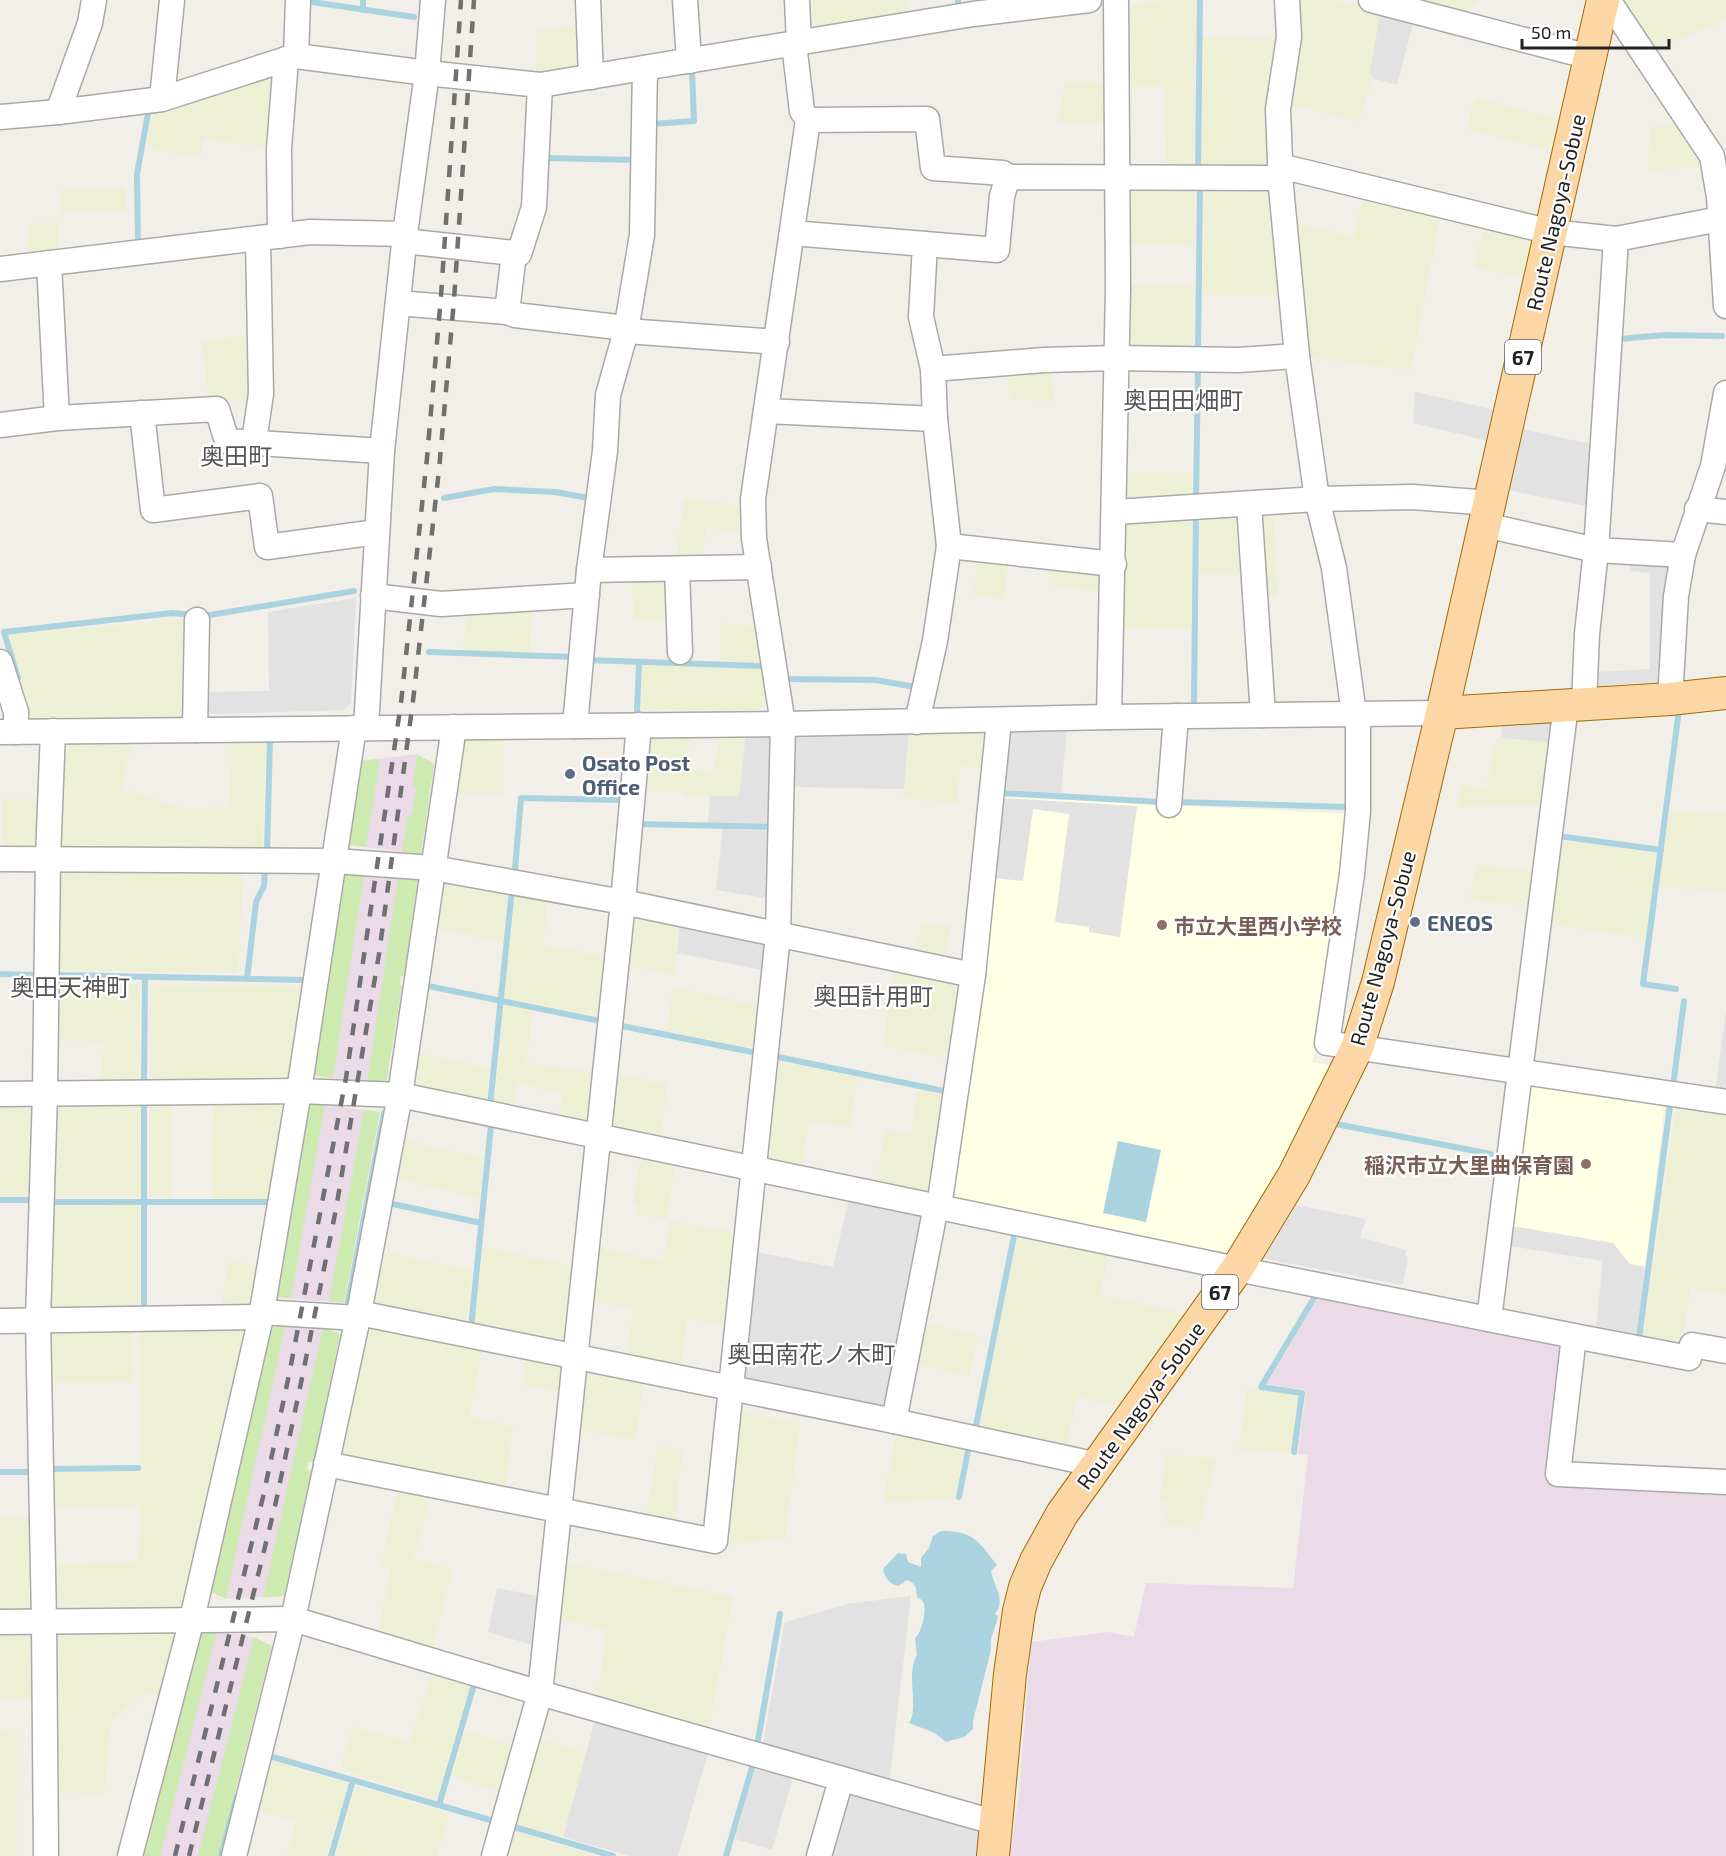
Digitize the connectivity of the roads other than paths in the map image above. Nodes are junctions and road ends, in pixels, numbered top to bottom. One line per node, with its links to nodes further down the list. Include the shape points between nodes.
1 (94, 0): 23 (street, via 90,23)
2 (172, 0): 22 (street)
3 (298, 0): 15 (street)
4 (433, 0): 19 (street)
5 (588, 0): 20 (street)
6 (685, 0): 17 (street)
7 (700, 0): 17 (street)
8 (797, 0): 14 (street)
9 (1089, 0): 14 (street, via 973,14)
10 (1116, 0): 28 (street)
11 (1287, 0): 26 (street, via 1289,37 1278,109)
12 (1373, 0): 16 (street)
13 (1606, 0): 16 (main road, Route Nagoya-Sobue / 67); 29 (street, via 1712,156)
14 (796, 44): 17 (street); 25 (street, via 802,111)
15 (291, 57): 19 (street); 22 (street); 32 (street)
16 (1590, 57): 30 (main road, Route Nagoya-Sobue / 67)
17 (696, 60): 18 (street)
18 (645, 68): 20 (street); 43 (street, via 642,235)
19 (427, 73): 21 (street); 33 (street)
20 (591, 77): 21 (street)
21 (540, 85): 36 (street, via 534,207 519,254)
22 (162, 99): 23 (street)
23 (58, 112): 24 (street)
24 (0, 117)
25 (808, 120): 27 (street, via 927,119 933,168 1003,173); 31 (street)
26 (1281, 172): 28 (street); 30 (street); 45 (street)
27 (1008, 177): 28 (street); 35 (street, via 1002,196 997,250)
28 (1118, 177): 46 (street)
29 (1722, 204): 34 (street); 39 (street)
30 (1551, 232): 34 (street); 61 (main road, Route Nagoya-Sobue / 67)
31 (792, 233): 35 (street); 44 (street)
32 (269, 237): 33 (street, via 321,232); 37 (street); 54 (street, via 261,394)
33 (405, 238): 36 (street); 40 (street)
34 (1616, 239): 64 (street)
35 (925, 244): 47 (street, via 921,317)
36 (514, 253): 42 (street)
37 (49, 263): 38 (street); 51 (street)
38 (0, 269)
39 (1725, 276): 41 (street)
40 (398, 303): 42 (street); 55 (street)
41 (1726, 306)
42 (507, 312): 43 (street)
43 (626, 329): 44 (street); 69 (street, via 608,395 605,451)
44 (777, 342): 49 (street)
45 (1298, 356): 46 (street, via 1238,360); 56 (street)
46 (1116, 358): 47 (street); 59 (street)
47 (933, 369): 52 (street)
48 (1726, 393): 58 (street, via 1713,466)
49 (766, 411): 52 (street); 67 (street, via 753,500)
50 (142, 413): 51 (street); 54 (street, via 217,409 227,441); 62 (street, via 153,510 260,496 267,547)
51 (57, 418): 53 (street)
52 (935, 419): 63 (street)
53 (0, 425)
54 (254, 441): 55 (street)
55 (382, 452): 62 (street)
56 (1317, 500): 57 (street); 61 (street, via 1413,497); 79 (street, via 1334,568)
57 (1249, 504): 59 (street); 80 (street)
58 (1697, 509): 60 (street); 65 (street)
59 (1115, 512): 66 (street)
60 (1726, 512)
61 (1487, 514): 64 (street); 78 (main road, Route Nagoya-Sobue / 67)
62 (377, 532): 71 (street)
63 (949, 546): 66 (street); 84 (street, via 935,641)
64 (1596, 550): 65 (street); 77 (street)
65 (1683, 555): 76 (street, via 1676,596)
66 (1114, 564): 82 (street)
67 (759, 567): 68 (street); 85 (street)
68 (677, 568): 69 (street); 73 (street)
69 (589, 570): 70 (street)
70 (587, 595): 71 (street, via 441,604); 87 (street)
71 (373, 596): 89 (street)
72 (197, 620): 90 (street)
73 (680, 652)
74 (0, 662): 92 (street, via 16,712)
75 (1726, 693): 76 (main road)
76 (1670, 699): 77 (main road)
77 (1575, 705): 78 (main road); 102 (street)
78 (1442, 713): 79 (street); 101 (main road, Route Nagoya-Sobue / 67, via 1377,982)
79 (1356, 714): 80 (street); 101 (street, via 1358,811 1327,1043)
80 (1263, 715): 81 (street)
81 (1176, 716): 82 (street); 93 (street)
82 (1109, 717): 83 (street)
83 (999, 721): 84 (street); 100 (street)
84 (917, 722): 85 (street)
85 (783, 724): 86 (street); 99 (street)
86 (639, 725): 87 (street); 98 (street)
87 (575, 726): 88 (street)
88 (454, 727): 89 (street); 97 (street)
89 (360, 728): 90 (street); 96 (street)
90 (195, 730): 91 (street)
91 (53, 731): 92 (street); 94 (street)
92 (8, 732)
93 (1169, 805)
94 (48, 858): 95 (street); 96 (street); 104 (street)
95 (0, 859)
96 (334, 861): 97 (street); 103 (street)
97 (434, 868): 98 (street); 106 (street)
98 (623, 902): 99 (street); 108 (street)
99 (778, 934): 100 (street); 109 (street)
100 (973, 975): 110 (street)
101 (1357, 1048): 102 (street); 111 (main road, Route Nagoya-Sobue / 67, via 1294,1174)
102 (1520, 1072): 107 (street); 114 (street)
103 (299, 1090): 104 (street); 106 (street); 112 (street)
104 (45, 1093): 105 (street); 115 (street)
105 (0, 1094)
106 (400, 1095): 108 (street); 113 (street)
107 (1726, 1102)
108 (599, 1137): 109 (street); 119 (street)
109 (755, 1169): 110 (street); 120 (street)
110 (937, 1207): 111 (street); 121 (street)
111 (1237, 1269): 114 (street); 123 (main road, Route Nagoya-Sobue / 67)
112 (261, 1315): 113 (street); 115 (street); 126 (street)
113 (358, 1315): 119 (street); 122 (street)
114 (1489, 1319): 117 (street)
115 (38, 1320): 116 (street); 128 (street)
116 (0, 1321)
117 (1574, 1336): 118 (street, via 1689,1358 1692,1345); 124 (street, via 1558,1474)
118 (1726, 1351)
119 (575, 1356): 120 (street); 125 (street)
120 (731, 1390): 121 (street); 125 (street, via 715,1541)
121 (894, 1421): 123 (street)
122 (326, 1464): 125 (street); 127 (street)
123 (1098, 1465): 132 (main road, Route Nagoya-Sobue / 67, via 1062,1514 1025,1587 1010,1674)
124 (1726, 1482)
125 (560, 1510): 130 (street)
126 (192, 1619): 127 (street); 128 (street); 134 (street)
127 (293, 1620): 130 (street); 135 (street)
128 (44, 1621): 129 (street); 133 (street)
129 (0, 1622)
130 (540, 1694): 131 (street); 136 (street)
131 (841, 1780): 132 (street); 137 (street)
132 (997, 1823): 138 (main road, Route Nagoya-Sobue / 67)
133 (45, 1856)
134 (130, 1856)
135 (234, 1856)
136 (494, 1856)
137 (819, 1856)
138 (993, 1856)

